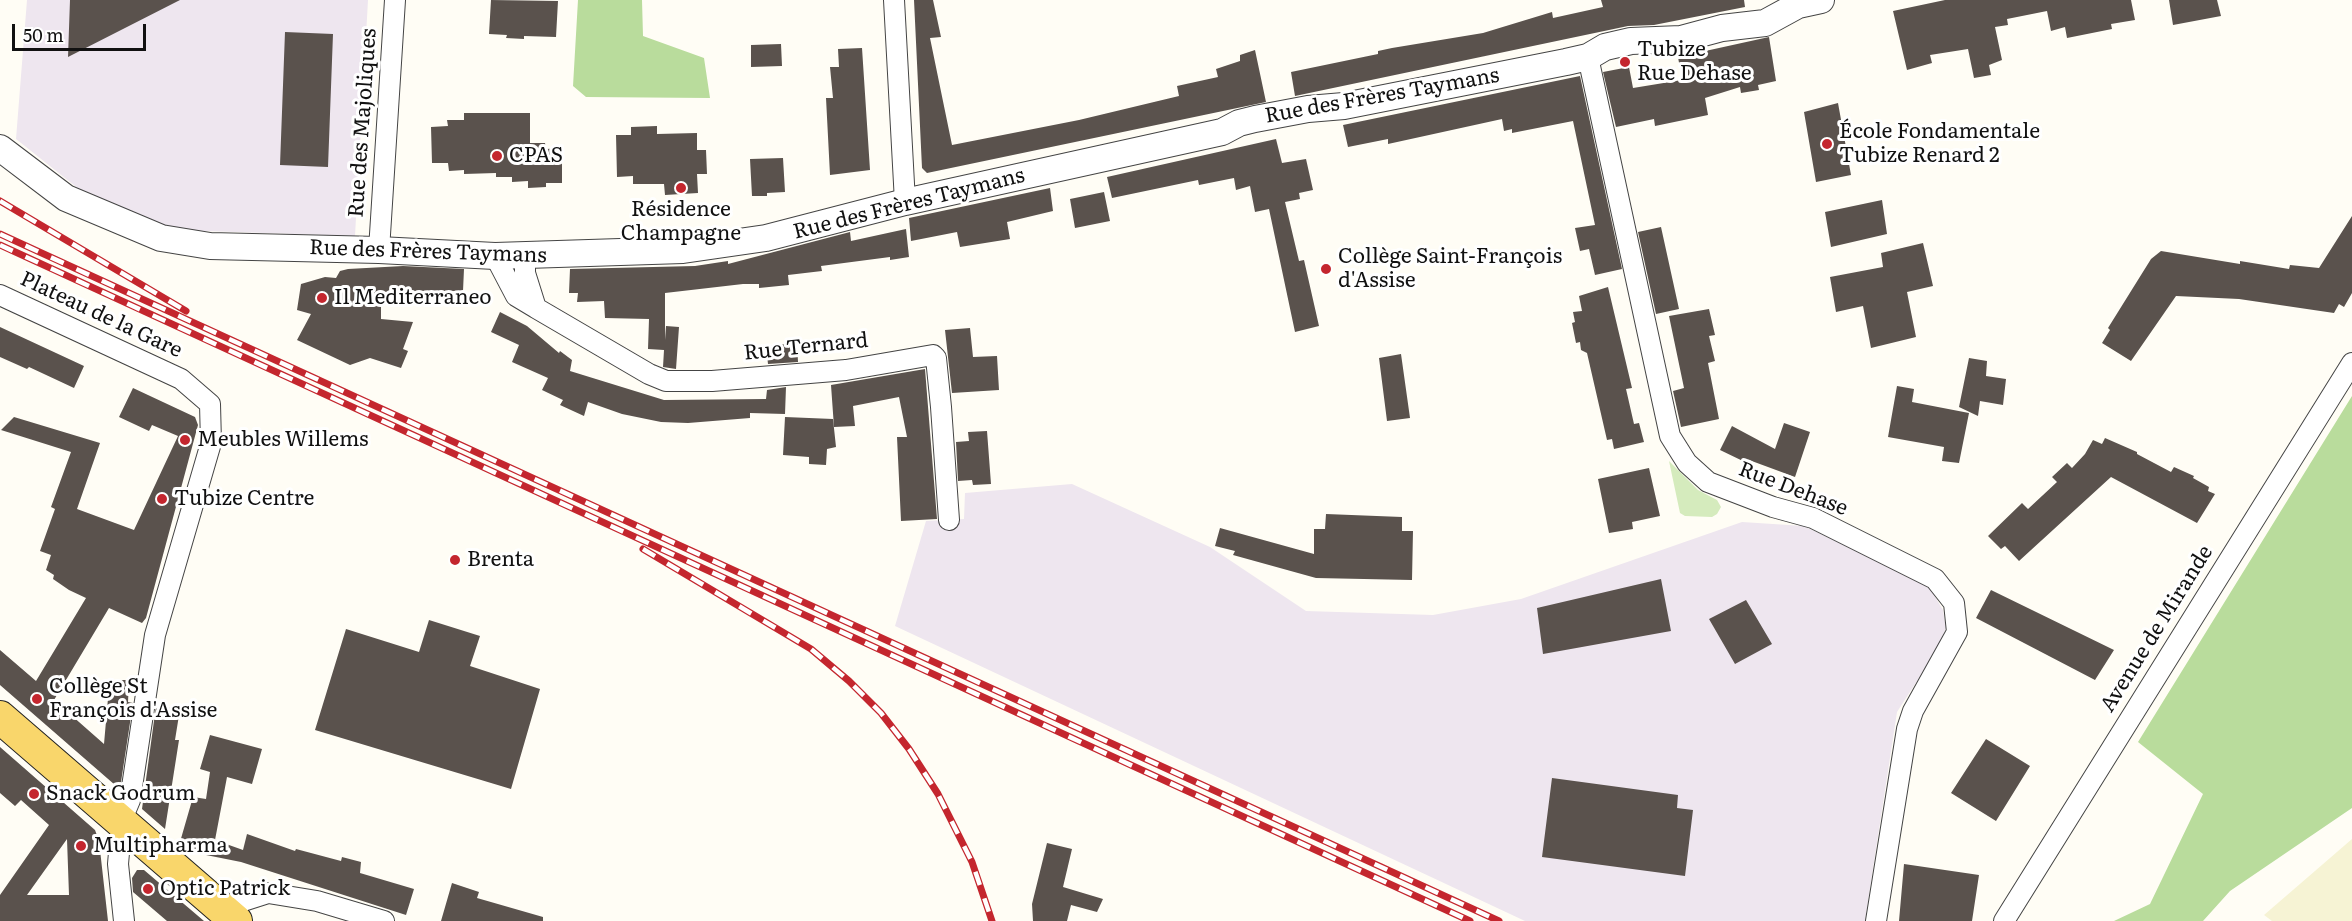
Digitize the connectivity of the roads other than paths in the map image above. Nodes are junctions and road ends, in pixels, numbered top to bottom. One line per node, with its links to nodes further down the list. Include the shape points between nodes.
1 (395, 0): 7 (street, Rue des Majoliques)
2 (894, 0): 6 (street)
3 (1805, 2): 4 (street, Rue des Frères Taymans, via 1765,23 1722,28 1681,39 1631,41 1605,47)
4 (1588, 57): 6 (street, Rue des Frères Taymans, via 1344,106 1255,119 1222,132); 19 (street, Rue Dehase, via 1670,436 1687,463 1708,482 1813,518 1935,579 1954,603 1957,632 1907,729)
5 (0, 148): 7 (street, Rue des Frères Taymans, via 66,198 161,238 210,246)
6 (905, 202): 9 (street, Rue des Frères Taymans, via 724,246)
7 (379, 250): 8 (street, Rue des Frères Taymans)
8 (495, 256): 9 (street, Rue des Frères Taymans); 11 (street, Rue Ternard, via 516,297)
9 (525, 256): 11 (street, via 525,273)
10 (0, 295): 15 (street, Plateau de la Gare, via 181,379 210,404 211,443 155,634 130,800)
11 (536, 308): 13 (street, Rue Ternard, via 666,381 846,370 933,355)
12 (2352, 363): 20 (street, Avenue de Mirande)
13 (949, 520)
14 (0, 717): 15 (main road)
15 (122, 819): 16 (main road); 17 (street, Plateau de la Gare, via 118,864)
16 (232, 917): 18 (street, via 243,901 268,893)
17 (124, 921)
18 (384, 921)
19 (1876, 921)
20 (2004, 921)

